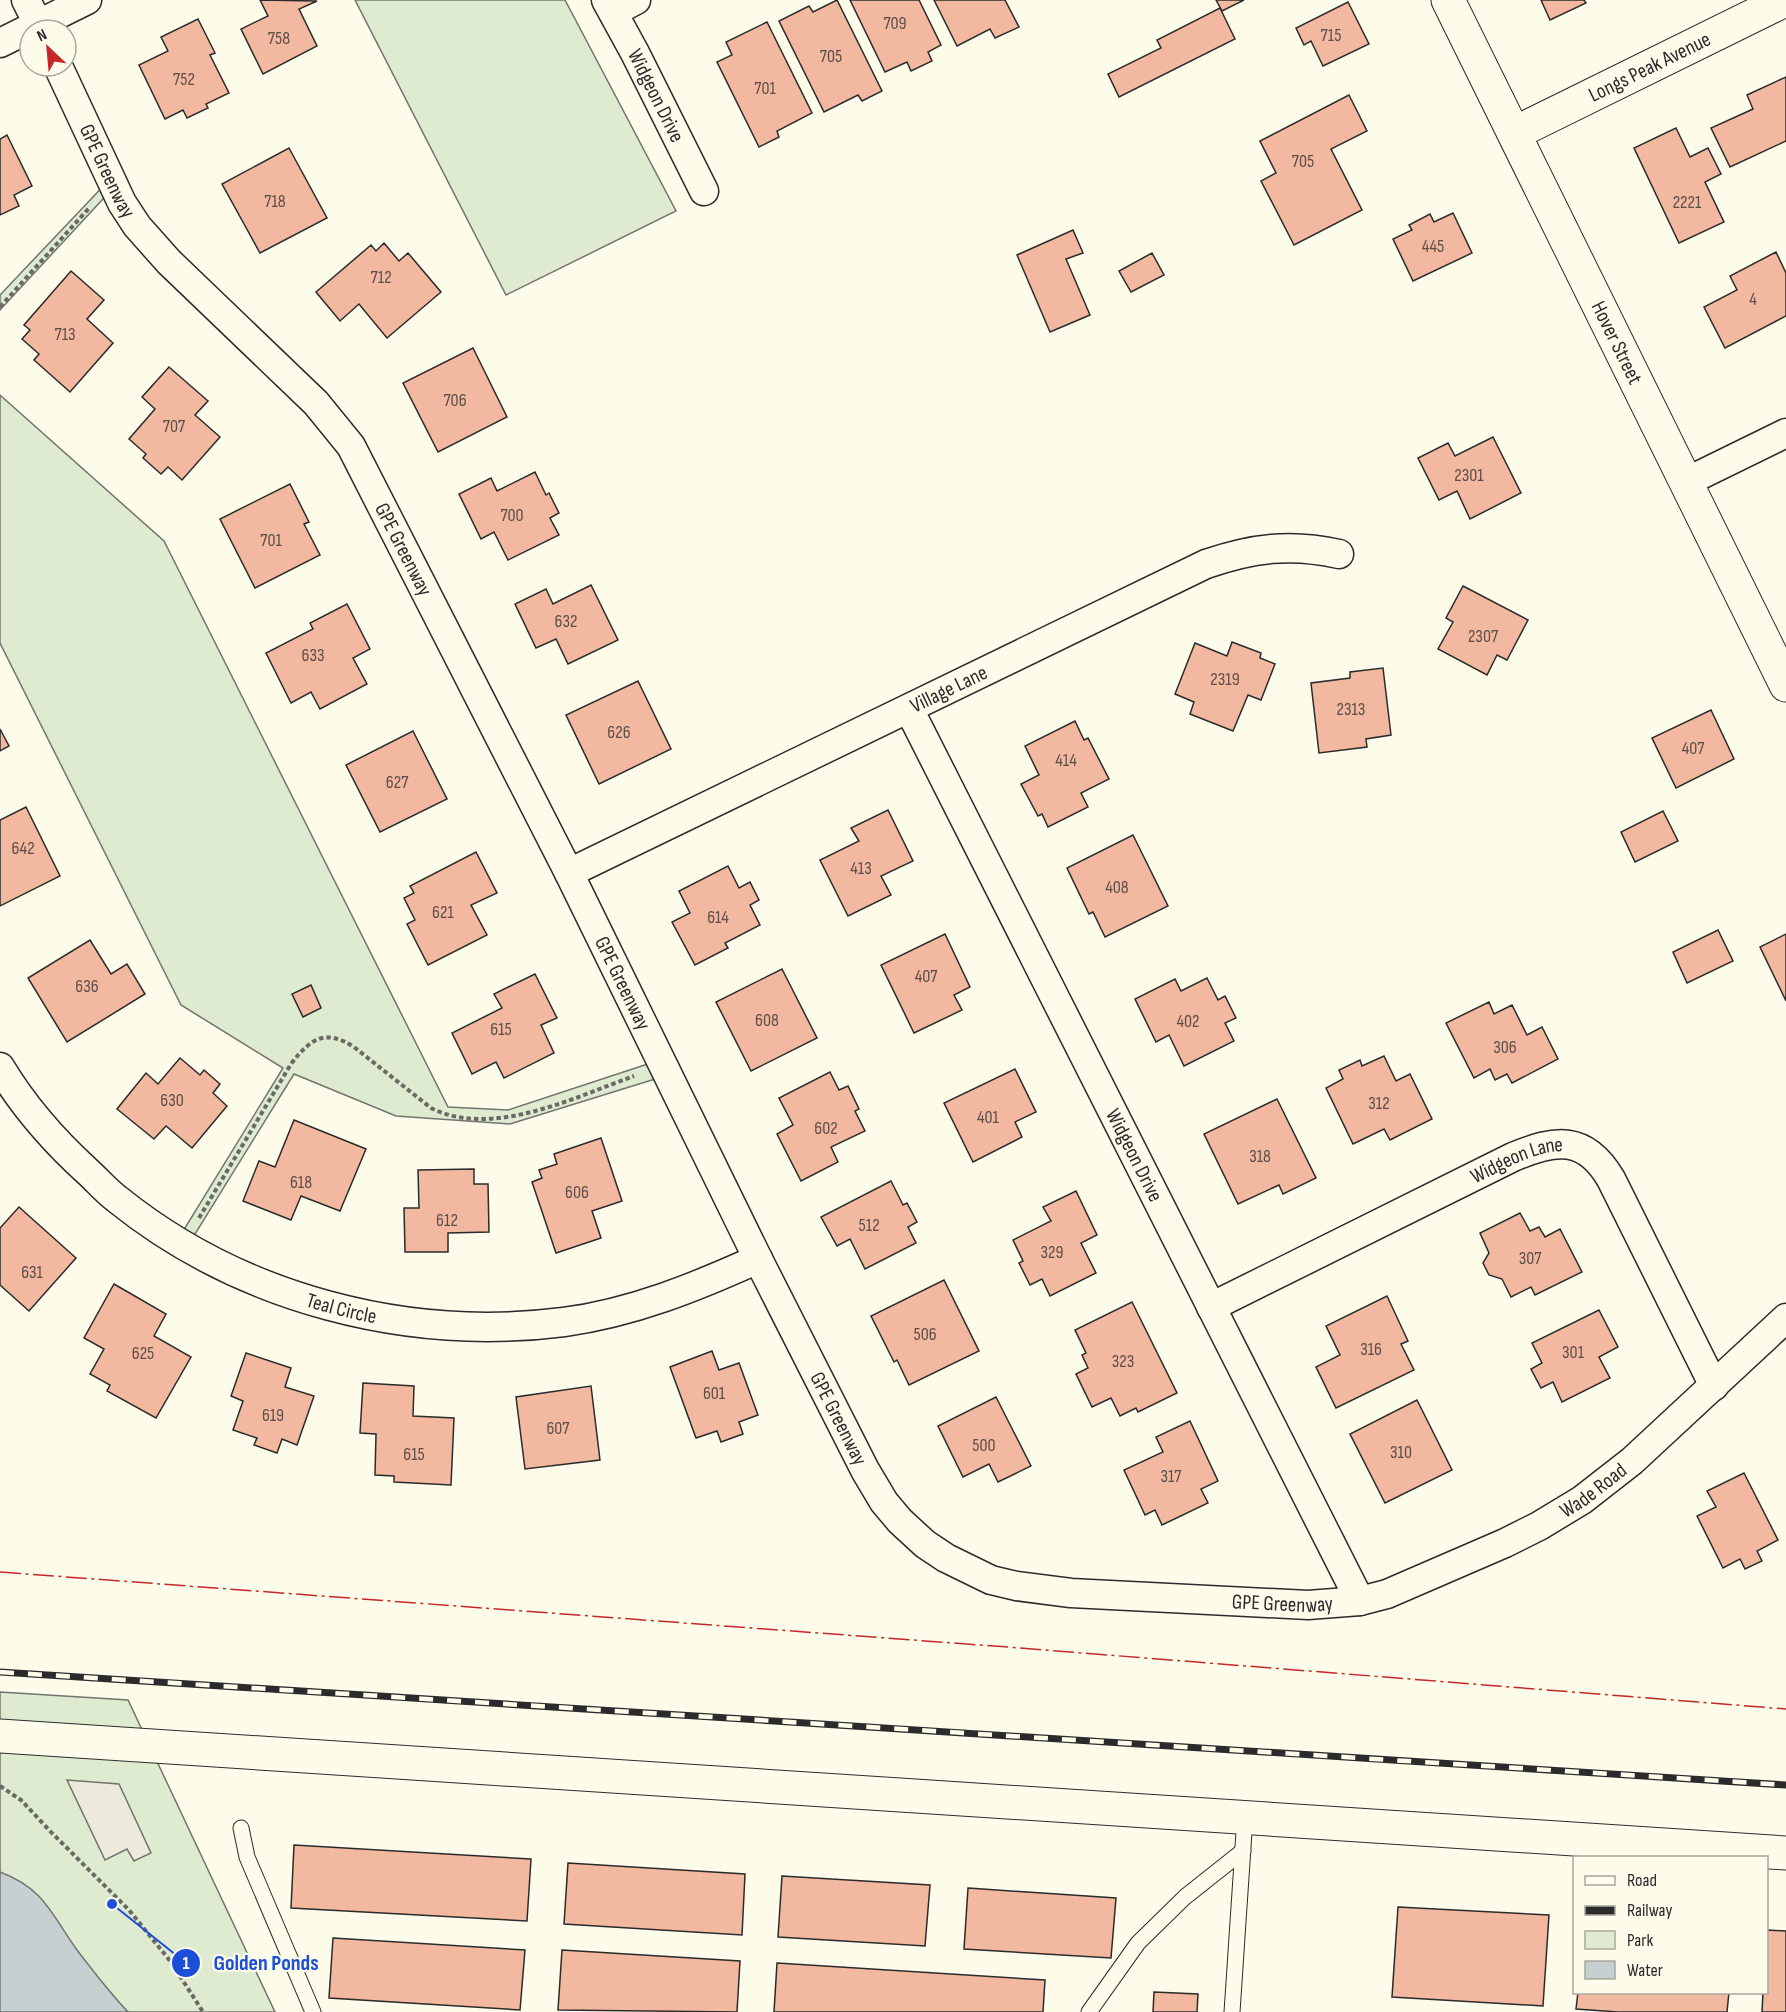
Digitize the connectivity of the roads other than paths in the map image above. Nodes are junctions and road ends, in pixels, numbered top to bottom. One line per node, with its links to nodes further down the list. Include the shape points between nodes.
1 (87, 0): 5 (street)
2 (1448, 0): 9 (street, Hover Street)
3 (1785, 0): 9 (street, Longs Peak Avenue)
4 (618, 4): 10 (street, Widgeon Drive)
5 (35, 18)
6 (18, 30): 7 (street)
7 (0, 43)
8 (64, 78): 16 (street, GPE Greenway, via 130,215 150,241 316,403 351,446)
9 (1515, 133): 12 (street, Hover Street)
10 (704, 191)
11 (1786, 433): 12 (street)
12 (1686, 482): 14 (street, Hover Street)
13 (1339, 554): 15 (street, Village Lane, via 1311,548 1271,548 1206,564)
14 (1786, 685)
15 (909, 709): 16 (street, Village Lane); 19 (street, Widgeon Drive)
16 (569, 873): 18 (street, GPE Greenway)
17 (0, 1067): 18 (street, Teal Circle, via 28,1109 67,1153 116,1198 183,1245 246,1276 347,1311 399,1322 478,1327 555,1323 654,1301)
18 (758, 1259): 22 (street, GPE Greenway, via 878,1492 909,1530 966,1570 1016,1586 1071,1593 1259,1604)
19 (1211, 1307): 21 (street, Widgeon Lane, via 1513,1157 1544,1146 1573,1146 1596,1157 1611,1179); 22 (street, Widgeon Drive)
20 (1786, 1318): 21 (street, Wade Road)
21 (1714, 1386): 22 (street, Wade Road, via 1619,1472 1570,1508 1488,1551 1387,1594)
22 (1360, 1601)
23 (0, 1736): 24 (street)
24 (1245, 1817): 26 (lane); 27 (street)
25 (241, 1828): 28 (lane, via 247,1857)
26 (1243, 1851): 29 (lane, via 1185,1897 1138,1943); 30 (lane)
27 (1786, 1853)
28 (313, 2012)
29 (1089, 2012)
30 (1232, 2012)

